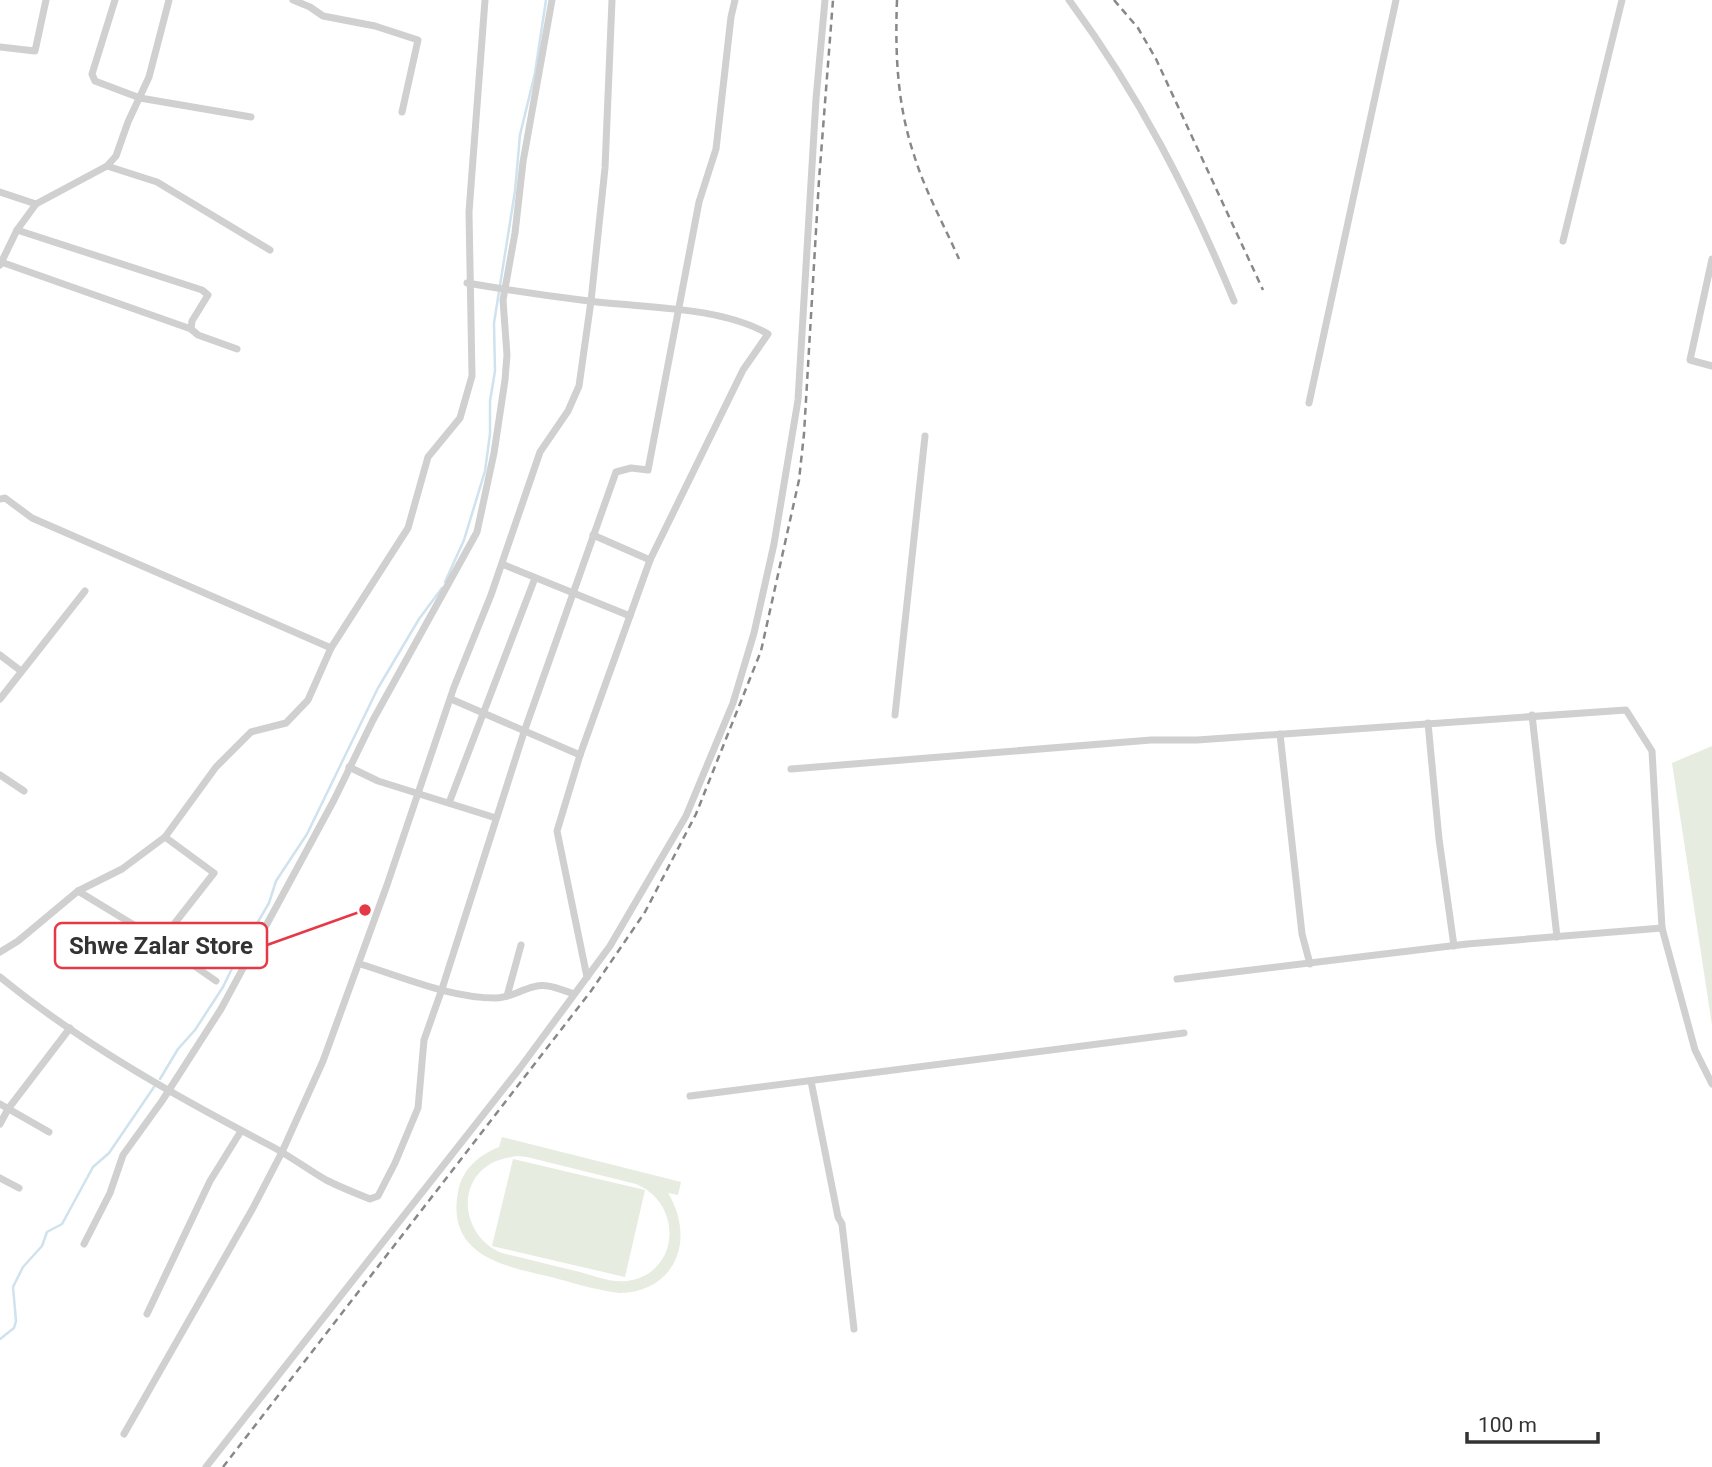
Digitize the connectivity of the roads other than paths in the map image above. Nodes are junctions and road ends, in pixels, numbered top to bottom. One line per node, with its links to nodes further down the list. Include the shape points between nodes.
1 (46, 0): 15 (street, via 35,51)
2 (115, 0): 16 (street, via 92,78)
3 (169, 0): 16 (street)
4 (293, 0): 14 (street)
5 (317, 0): 14 (street)
6 (485, 0): 27 (street)
7 (552, 0): 28 (street)
8 (612, 0): 30 (street, via 604,168)
9 (735, 0): 31 (street, via 716,149 699,202)
10 (825, 0): 75 (street, via 798,400 775,544 754,633 733,703 685,816 610,946)
11 (1069, 0): 29 (street, via 1152,125)
12 (1396, 0): 35 (street)
13 (1622, 0): 23 (street)
14 (313, 9): 17 (street, via 323,16 418,40)
15 (0, 47)
16 (141, 98): 18 (street); 19 (street, via 116,156)
17 (402, 112)
18 (251, 117)
19 (107, 166): 21 (street); 24 (street, via 157,182)
20 (0, 192): 21 (street)
21 (36, 204): 22 (street)
22 (17, 230): 26 (street); 32 (street, via 202,290 208,295 191,321)
23 (1563, 241)
24 (270, 250)
25 (1712, 259): 34 (street, via 1690,360)
26 (1, 264): 32 (street)
27 (468, 283): 28 (street); 45 (street, via 472,376 460,418 428,457 408,528)
28 (506, 289): 30 (street); 57 (street, via 505,380 477,532)
29 (1234, 301)
30 (591, 302): 31 (street); 40 (street, via 579,386 540,452)
31 (679, 309): 38 (street, via 648,470 616,472); 39 (street, via 744,323 768,334 743,370)
32 (191, 329): 33 (street)
33 (237, 349)
34 (1712, 366)
35 (1309, 403)
36 (925, 436): 51 (street)
37 (0, 499): 45 (street, via 32,518)
38 (593, 536): 39 (street); 43 (street)
39 (650, 560): 44 (street)
40 (502, 564): 41 (street); 49 (street)
41 (535, 578): 43 (street); 50 (street)
42 (85, 591): 47 (street)
43 (573, 594): 44 (street); 54 (street)
44 (629, 616): 56 (street)
45 (331, 648): 64 (street, via 308,701 286,723 251,732 216,767)
46 (0, 655): 47 (street)
47 (21, 671): 48 (street)
48 (0, 699)
49 (451, 699): 50 (street); 61 (street)
50 (483, 715): 54 (street); 62 (street)
51 (895, 715)
52 (1532, 716): 53 (street); 66 (street, via 1626,710 1652,751); 67 (street)
53 (1428, 723): 55 (street); 70 (street)
54 (524, 732): 56 (street); 63 (street)
55 (1280, 734): 58 (street); 73 (street, via 1302,934)
56 (580, 755): 75 (street, via 558,831)
57 (349, 767): 61 (street); 85 (street, via 221,1009)
58 (791, 769)
59 (0, 775): 60 (street)
60 (24, 791)
61 (417, 793): 62 (street); 72 (street)
62 (449, 803): 63 (street)
63 (496, 818): 78 (street)
64 (165, 837): 65 (street, via 122,869); 68 (street, via 214,873)
65 (78, 891): 68 (street); 71 (street)
66 (1662, 928): 67 (street); 84 (street, via 1695,1050)
67 (1557, 937): 70 (street)
68 (160, 942): 77 (street)
69 (521, 944): 80 (street)
70 (1454, 946): 73 (street)
71 (0, 952)
72 (360, 964): 78 (street); 92 (street)
73 (1310, 964): 76 (street)
74 (0, 977): 81 (street)
75 (587, 977): 79 (street)
76 (1177, 979)
77 (216, 981)
78 (442, 989): 80 (street, via 482,997); 92 (street, via 424,1040 418,1108 378,1196 370,1199 327,1180)
79 (574, 994): 80 (street, via 538,986); 99 (street)
80 (507, 996)
81 (70, 1028): 85 (street); 88 (street)
82 (1184, 1033): 83 (street)
83 (811, 1081): 86 (street); 97 (street, via 842,1224)
84 (1712, 1084)
85 (168, 1089): 90 (street); 95 (street, via 122,1154 110,1193)
86 (690, 1096)
87 (0, 1104): 88 (street)
88 (8, 1109): 89 (street); 91 (street)
89 (0, 1124)
90 (241, 1131): 92 (street); 96 (street, via 210,1181)
91 (49, 1132)
92 (282, 1152): 98 (street)
93 (0, 1178): 94 (street)
94 (19, 1188)
95 (84, 1244)
96 (147, 1314)
97 (854, 1329)
98 (124, 1434)
99 (206, 1467)

